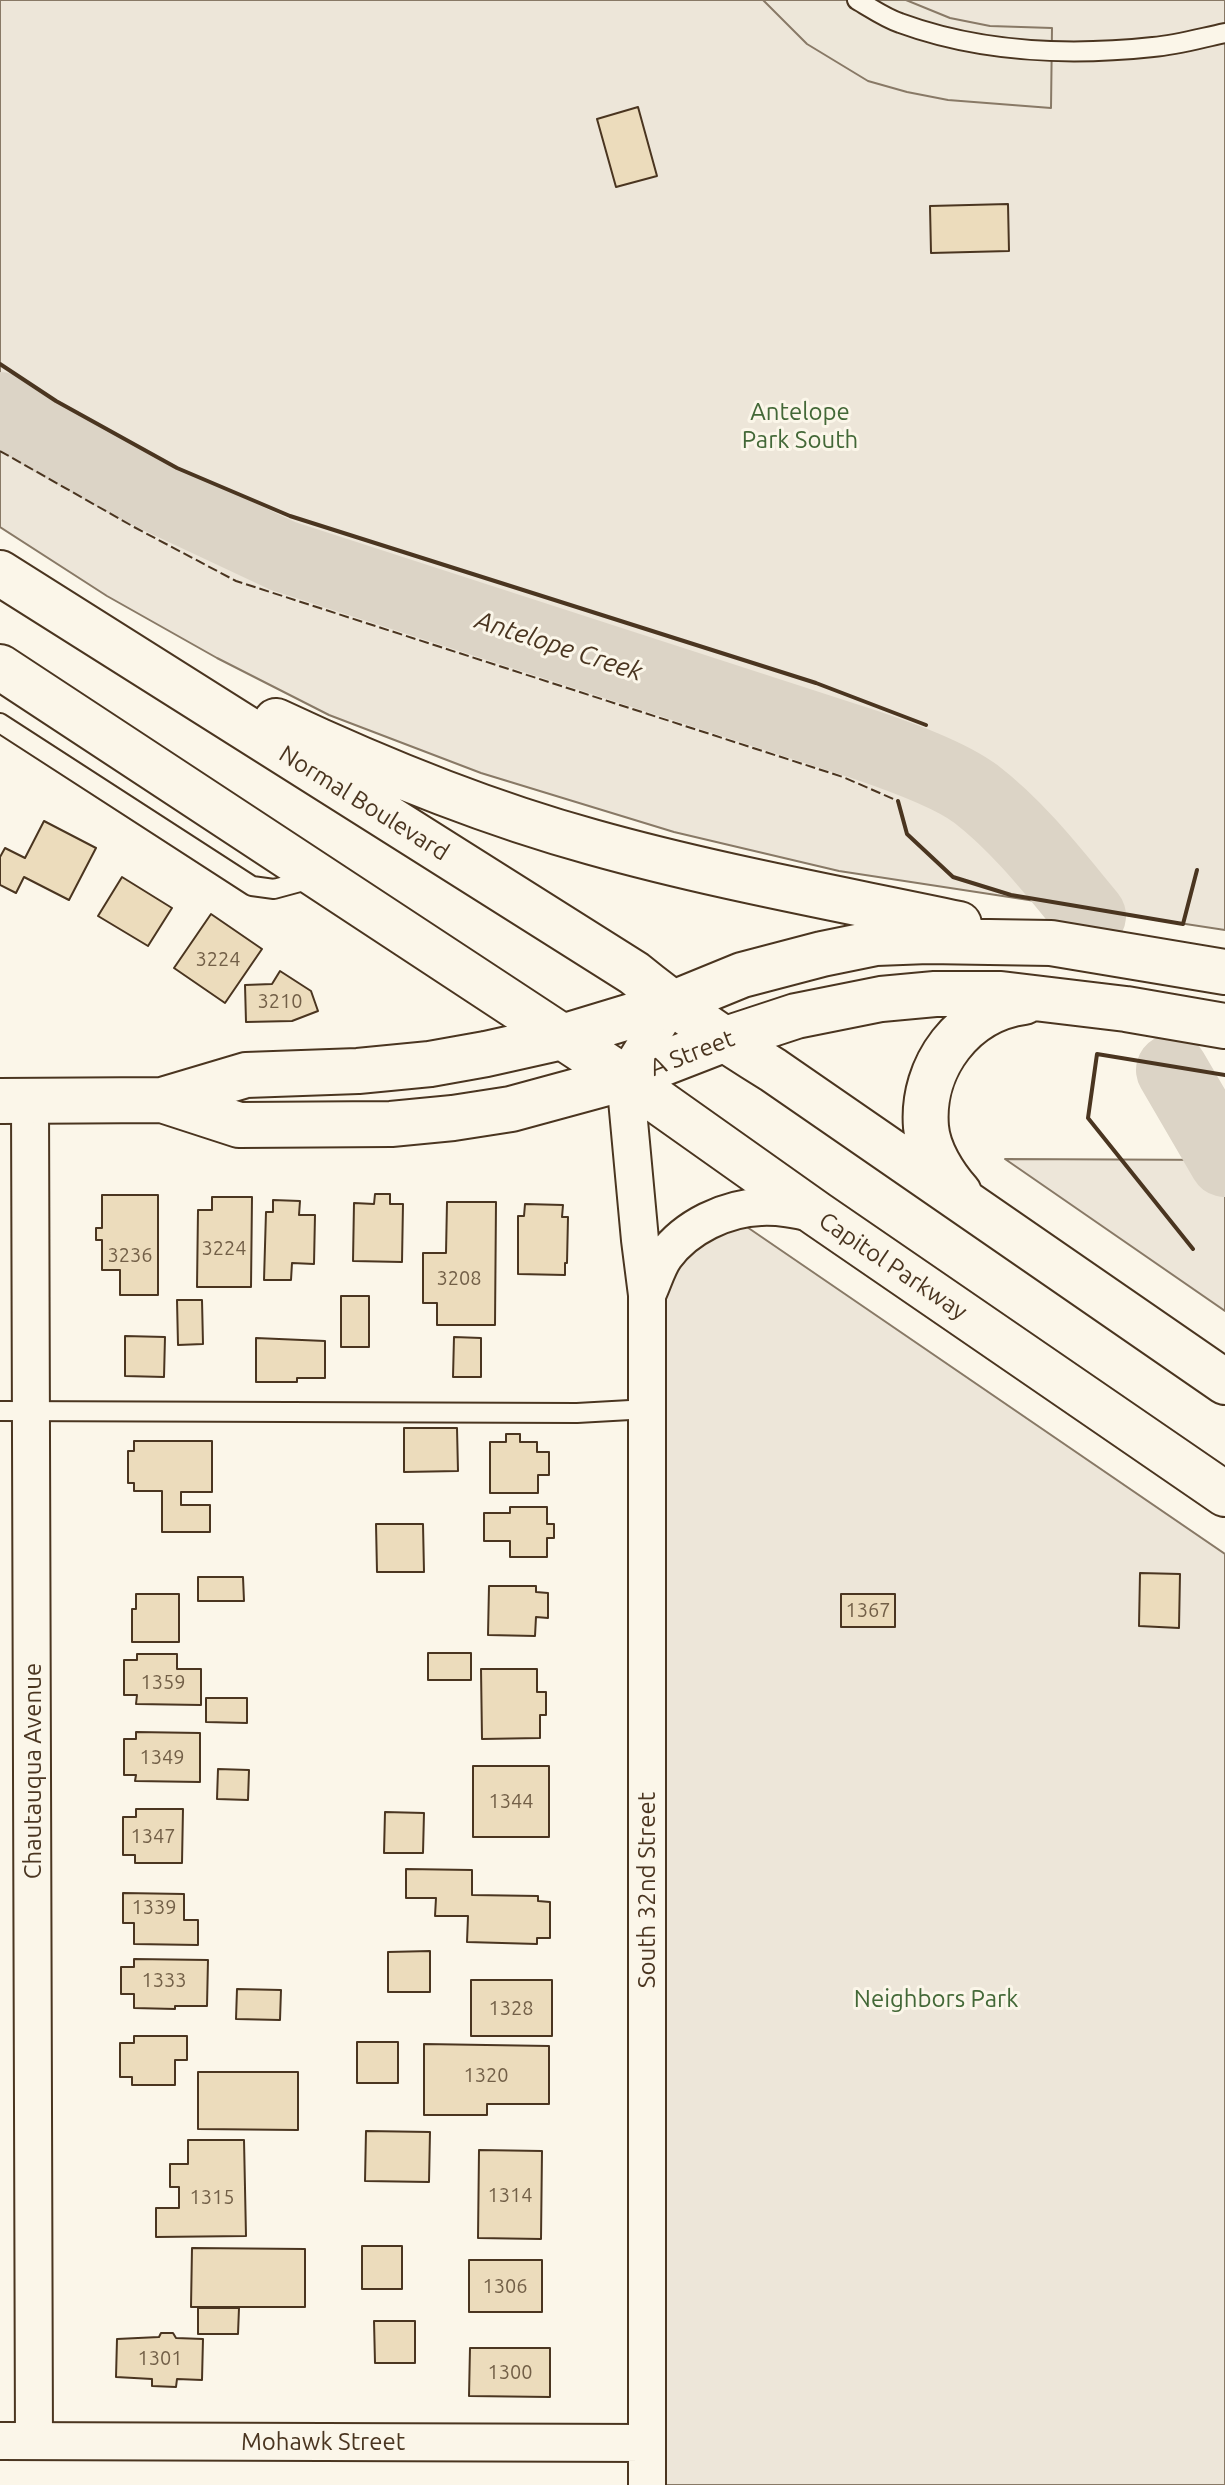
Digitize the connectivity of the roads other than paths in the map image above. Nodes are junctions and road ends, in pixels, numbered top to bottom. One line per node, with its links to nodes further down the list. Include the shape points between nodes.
1 (857, 0): 2 (lane, via 897,22 1004,47 1154,47)
2 (1225, 33)
3 (0, 573): 4 (main road, Normal Boulevard)
4 (86, 629): 8 (main road, via 314,739 514,818 661,860); 11 (main road, Normal Boulevard, via 634,973)
5 (0, 667): 7 (main road)
6 (0, 723): 7 (lane, via 252,886 274,889)
7 (319, 877): 13 (main road)
8 (1051, 943): 9 (main road, A Street); 11 (main road, A Street, via 876,943 742,975)
9 (1225, 972)
10 (1038, 999): 12 (main road, A Street); 14 (main road, A Street, via 969,993 881,999 796,1016); 18 (main road, via 1001,1006 977,1019 947,1047 930,1088 926,1128 931,1147 949,1182)
11 (671, 1004): 13 (main road, A Street); 14 (main road, Normal Boulevard); 15 (street)
12 (1225, 1026)
13 (562, 1037): 15 (main road, Capitol Parkway); 16 (main road, A Street, via 430,1064 246,1075)
14 (723, 1040): 15 (main road, A Street); 18 (main road)
15 (625, 1078): 16 (main road, A Street, via 511,1109 391,1124 239,1125); 19 (main road, Capitol Parkway); 20 (street, South 32nd Street)
16 (162, 1100): 17 (main road, A Street)
17 (15, 1101): 23 (street, Chautauqua Avenue)
18 (977, 1212): 21 (main road)
19 (817, 1214): 20 (street, South 32nd Street, via 763,1207 717,1217 675,1244); 24 (main road, Capitol Parkway)
20 (647, 1295): 22 (street, South 32nd Street)
21 (1225, 1382)
22 (648, 1409): 23 (lane); 26 (street, South 32nd Street)
23 (16, 1411): 25 (street, Chautauqua Avenue)
24 (1225, 1494)
25 (17, 2441): 26 (street, Mohawk Street)
26 (646, 2443): 27 (street, South 32nd Street)
27 (647, 2485)

